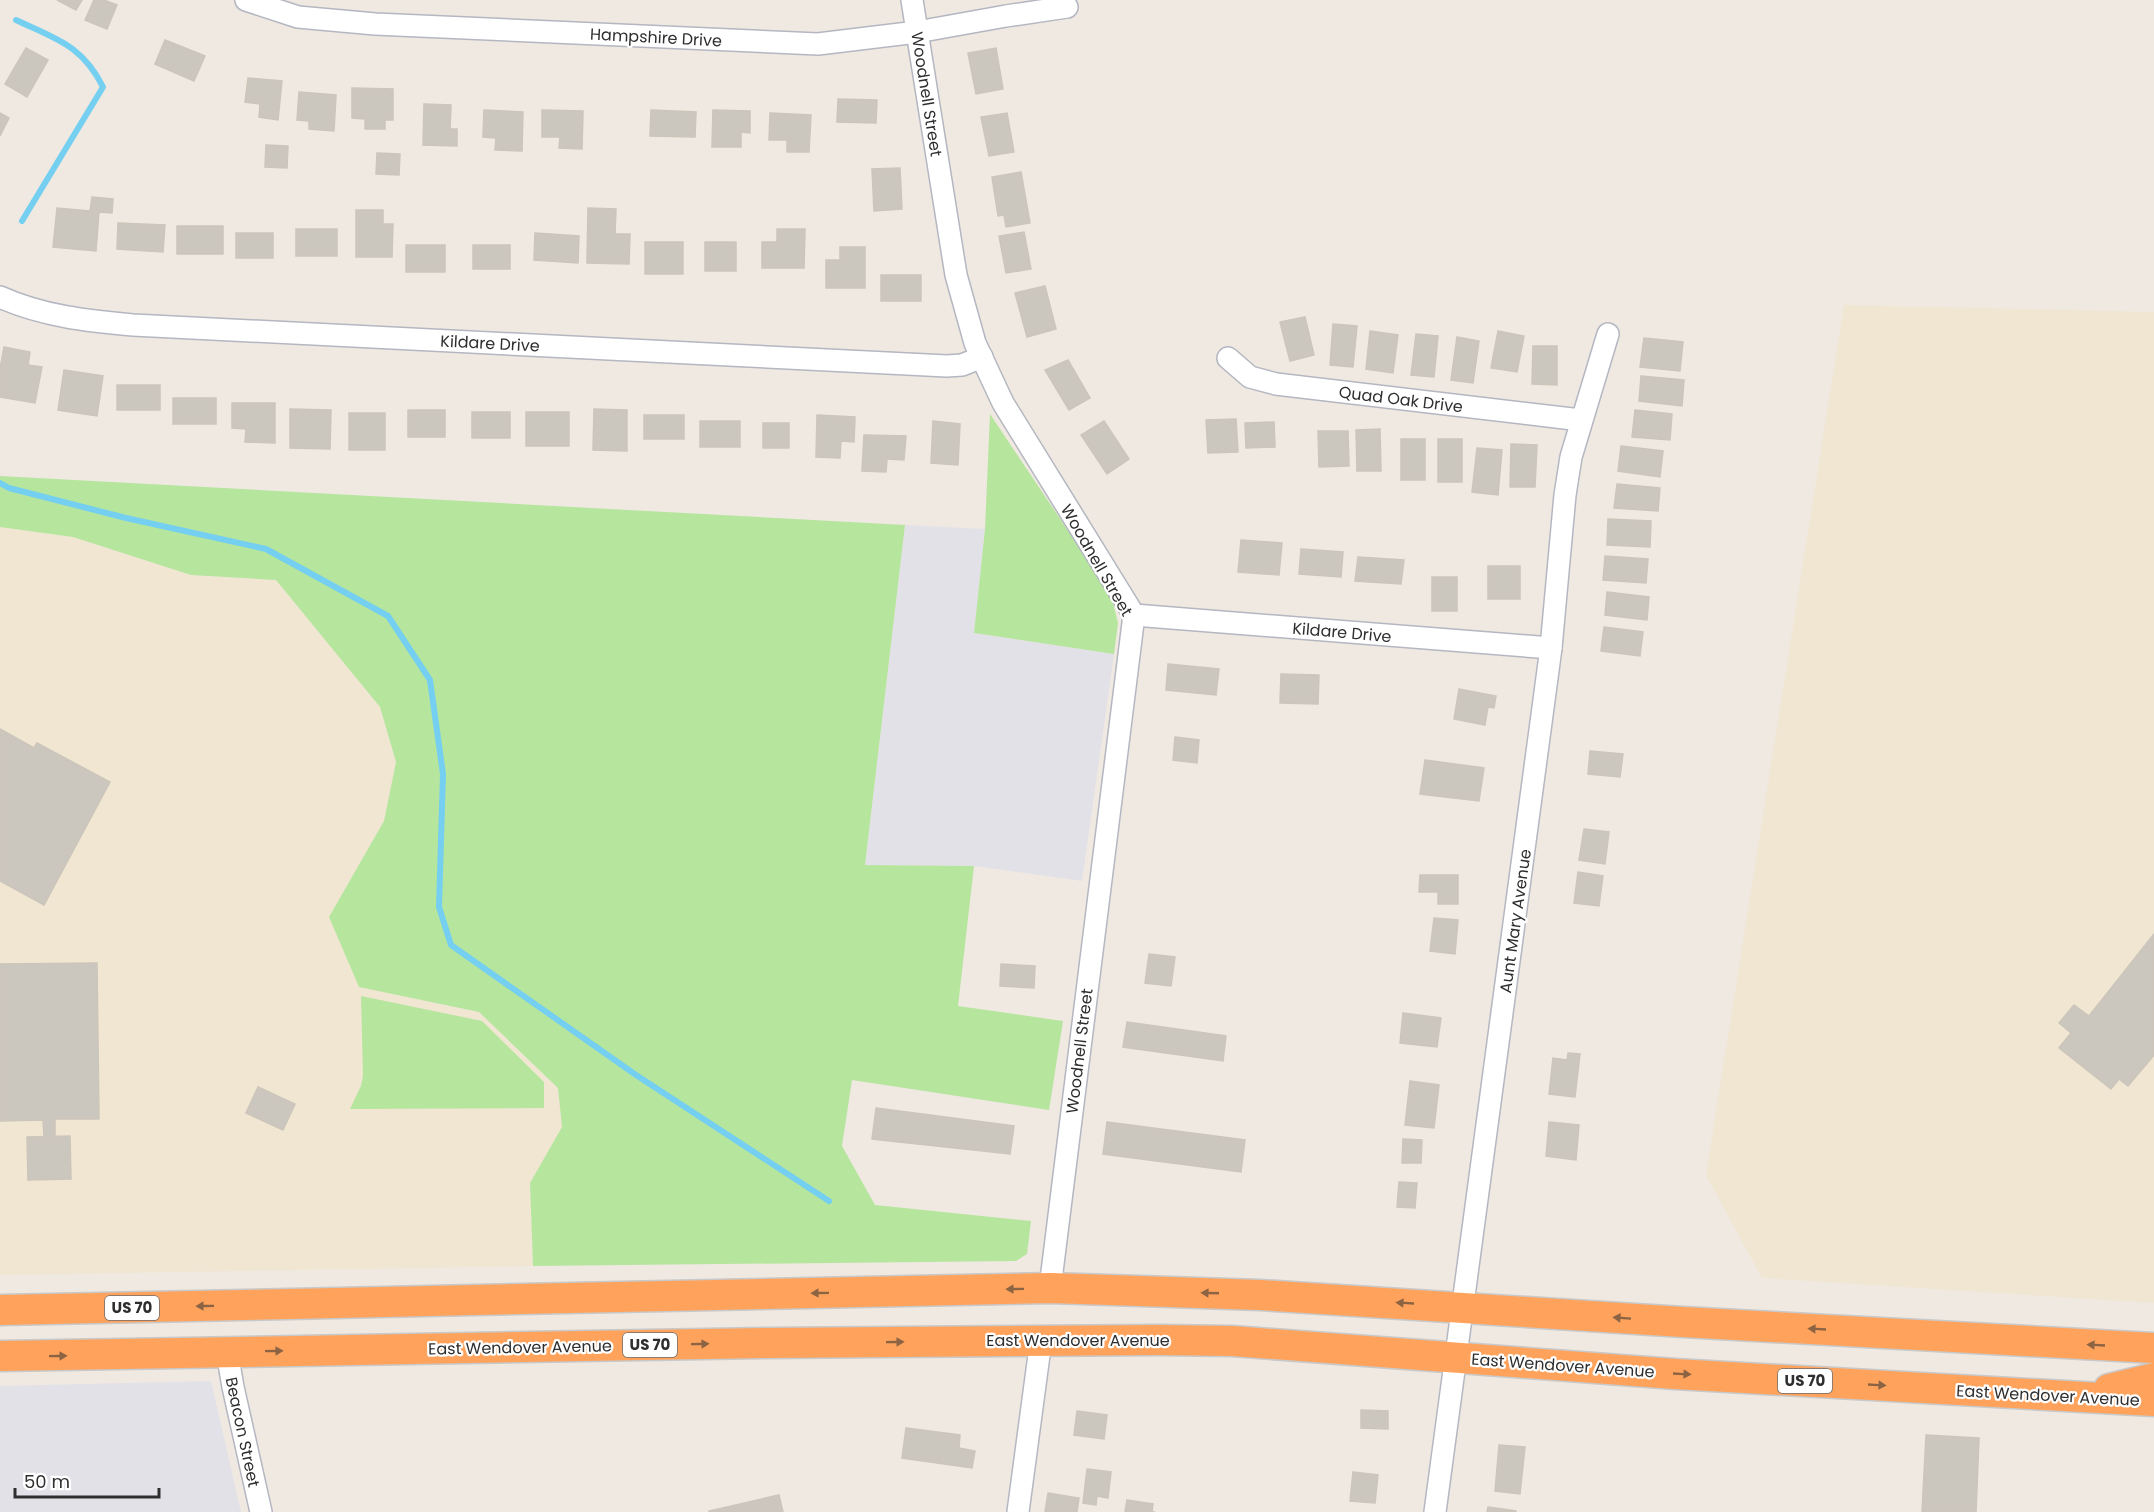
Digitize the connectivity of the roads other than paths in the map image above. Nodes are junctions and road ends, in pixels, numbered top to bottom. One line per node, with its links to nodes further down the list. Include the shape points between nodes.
1 (246, 0): 4 (street, Hampshire Drive, via 298,17 387,25 818,44)
2 (912, 0): 4 (street, Woodnell Street)
3 (1067, 7): 4 (street, Hampshire Drive)
4 (917, 32): 7 (street, Woodnell Street, via 956,275)
5 (0, 297): 7 (street, Kildare Drive, via 52,314 133,325 947,366)
6 (1608, 334): 9 (street, Aunt Mary Avenue)
7 (982, 357): 10 (street, Woodnell Street, via 1003,403)
8 (1228, 358): 9 (street, Quad Oak Drive, via 1250,377 1276,384)
9 (1581, 420): 11 (street, Aunt Mary Avenue, via 1565,495)
10 (1134, 615): 11 (street, Kildare Drive); 12 (street, Woodnell Street)
11 (1551, 648): 13 (street, Aunt Mary Avenue)
12 (1050, 1288): 13 (highway, US 70, one-way to 12); 14 (highway, US 70, one-way to 14)
13 (1463, 1307): 16 (highway, US 70, one-way to 13); 19 (street, Aunt Mary Avenue)
14 (0, 1311)
15 (1041, 1340): 17 (highway, East Wendover Avenue / US 70, one-way to 15); 19 (highway, East Wendover Avenue / US 70, via 1232,1341); 24 (street)
16 (2154, 1348)
17 (227, 1352): 18 (highway, East Wendover Avenue / US 70, one-way to 17); 23 (street, Beacon Street)
18 (0, 1356)
19 (1456, 1357): 21 (highway, East Wendover Avenue / US 70, one-way to 21); 25 (street, Aunt Mary Avenue)
20 (2154, 1378): 21 (highway)
21 (2077, 1396): 22 (highway, East Wendover Avenue / US 70)
22 (2154, 1401)
23 (261, 1512)
24 (1018, 1512)
25 (1435, 1512)

